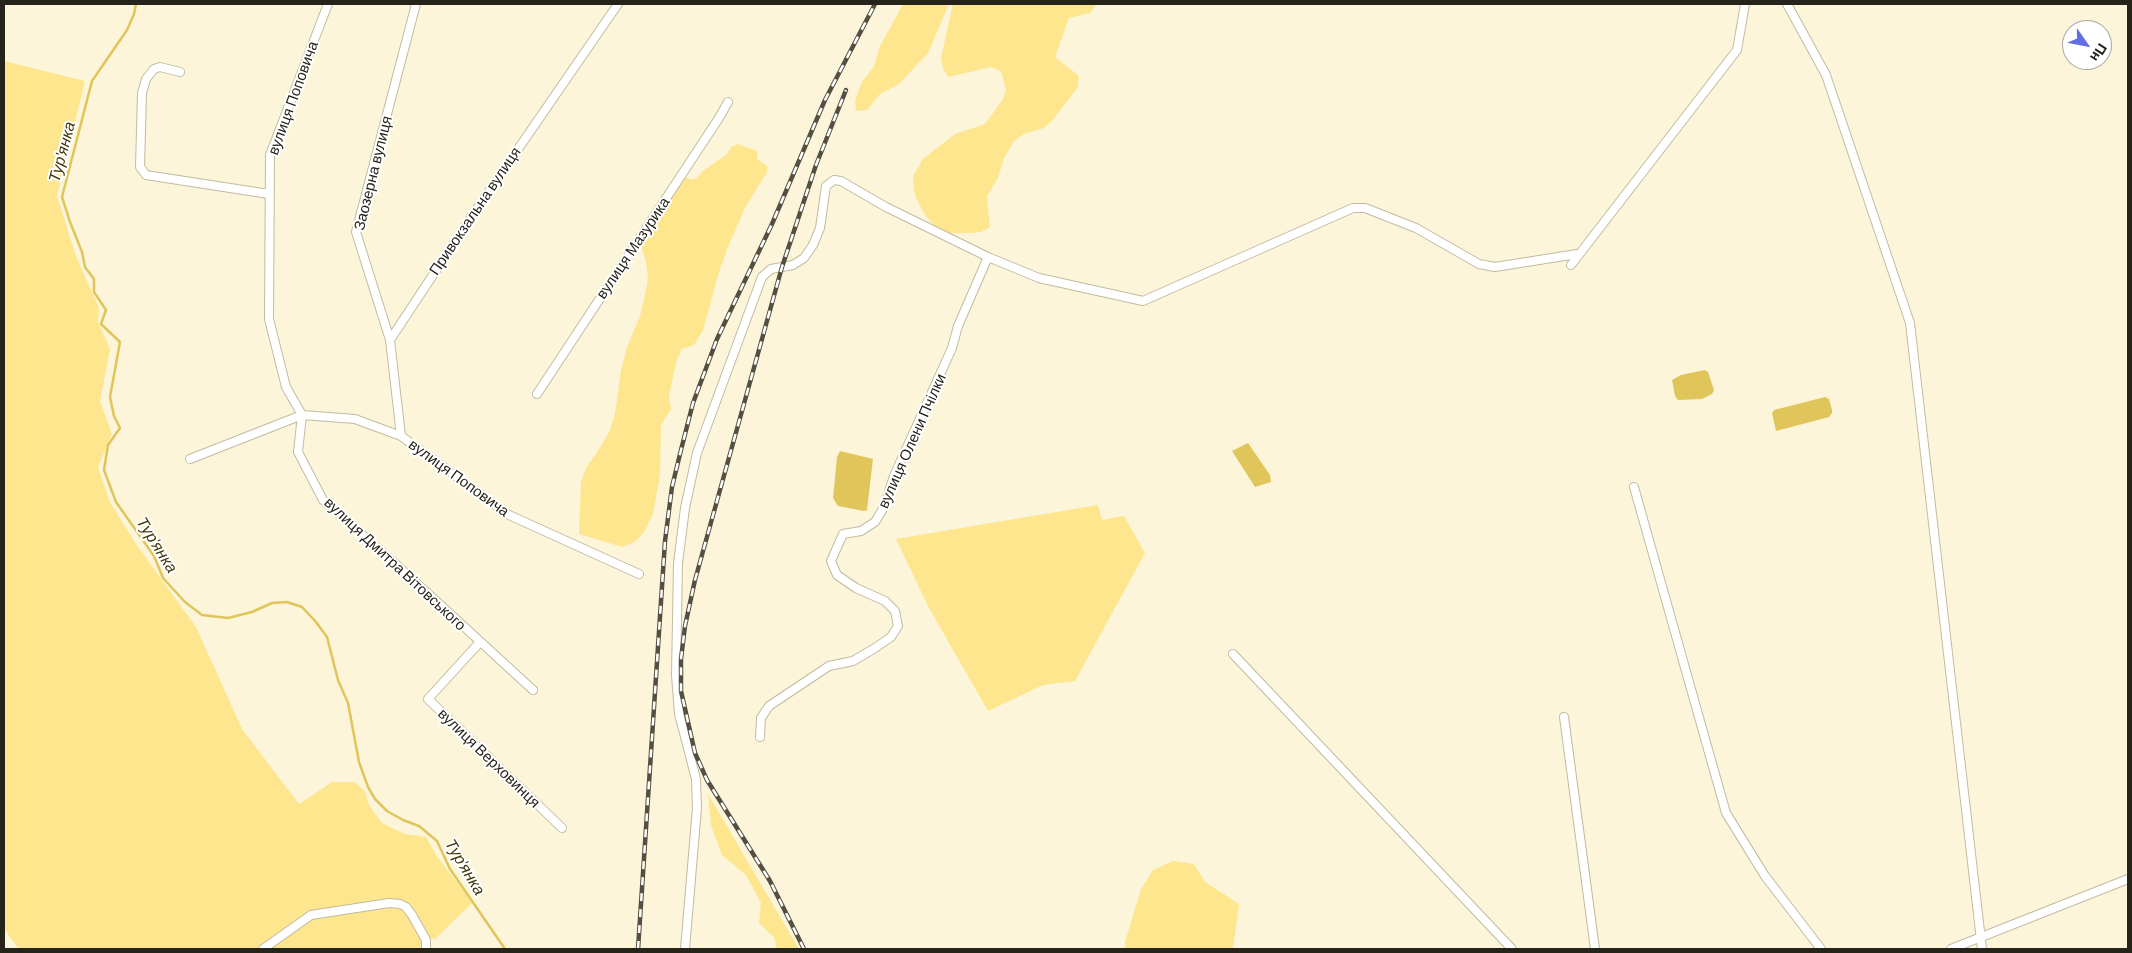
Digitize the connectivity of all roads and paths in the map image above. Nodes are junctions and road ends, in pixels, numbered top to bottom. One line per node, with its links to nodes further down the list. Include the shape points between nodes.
1 (328, 4): 8 (street, вулиця Поповича, via 270,155)
2 (416, 4): 12 (street, Заозерна вулиця, via 356,232)
3 (616, 4): 12 (street, Привокзальна вулиця)
4 (1745, 4): 9 (street, via 1737,50)
5 (1787, 4): 26 (street, via 1826,75 1910,323)
6 (180, 72): 8 (street, via 160,67 146,79 142,93 140,167 146,175)
7 (728, 102): 13 (street, вулиця Мазурика)
8 (270, 194): 14 (street, вулиця Поповича, via 269,319 286,387)
9 (1577, 254): 10 (street, via 1495,266 1479,264 1416,228 1365,208 1353,208 1143,301 1039,278); 11 (street)
10 (988, 257): 23 (street, вулиця Олени Пчілки, via 958,326 952,348 894,476 884,507 875,522 861,531 843,534 832,562 837,576 885,601 895,611 898,626 892,636 875,648 853,660 829,666 769,706 761,718); 29 (street, via 834,180 826,186 820,228 804,258 793,265 771,269 762,277 697,453 684,508 678,563 676,675 680,714 696,779 698,808)
11 (1571, 264)
12 (390, 340): 15 (street)
13 (537, 394)
14 (302, 415): 15 (street, вулиця Поповича, via 355,419); 16 (street, вулиця Поповича); 19 (street, вулиця Дмитра Вітовського, via 298,452 323,500)
15 (401, 436): 18 (street, вулиця Поповича, via 509,515)
16 (190, 459)
17 (1634, 487): 32 (street, via 1726,813 1765,876)
18 (640, 574)
19 (480, 642): 21 (street, вулиця Дмитра Вітовського); 24 (street, вулиця Верховинця, via 428,700)
20 (1233, 654): 30 (street)
21 (533, 690)
22 (1564, 717): 31 (street)
23 (760, 736)
24 (562, 828)
25 (2128, 879): 26 (street)
26 (1981, 937): 33 (street); 34 (street)
27 (263, 949): 28 (street, via 311,915 390,903 400,904 412,915 426,940)
28 (426, 949)
29 (685, 949)
30 (1512, 949)
31 (1595, 949)
32 (1821, 949)
33 (1951, 949)
34 (1982, 949)

